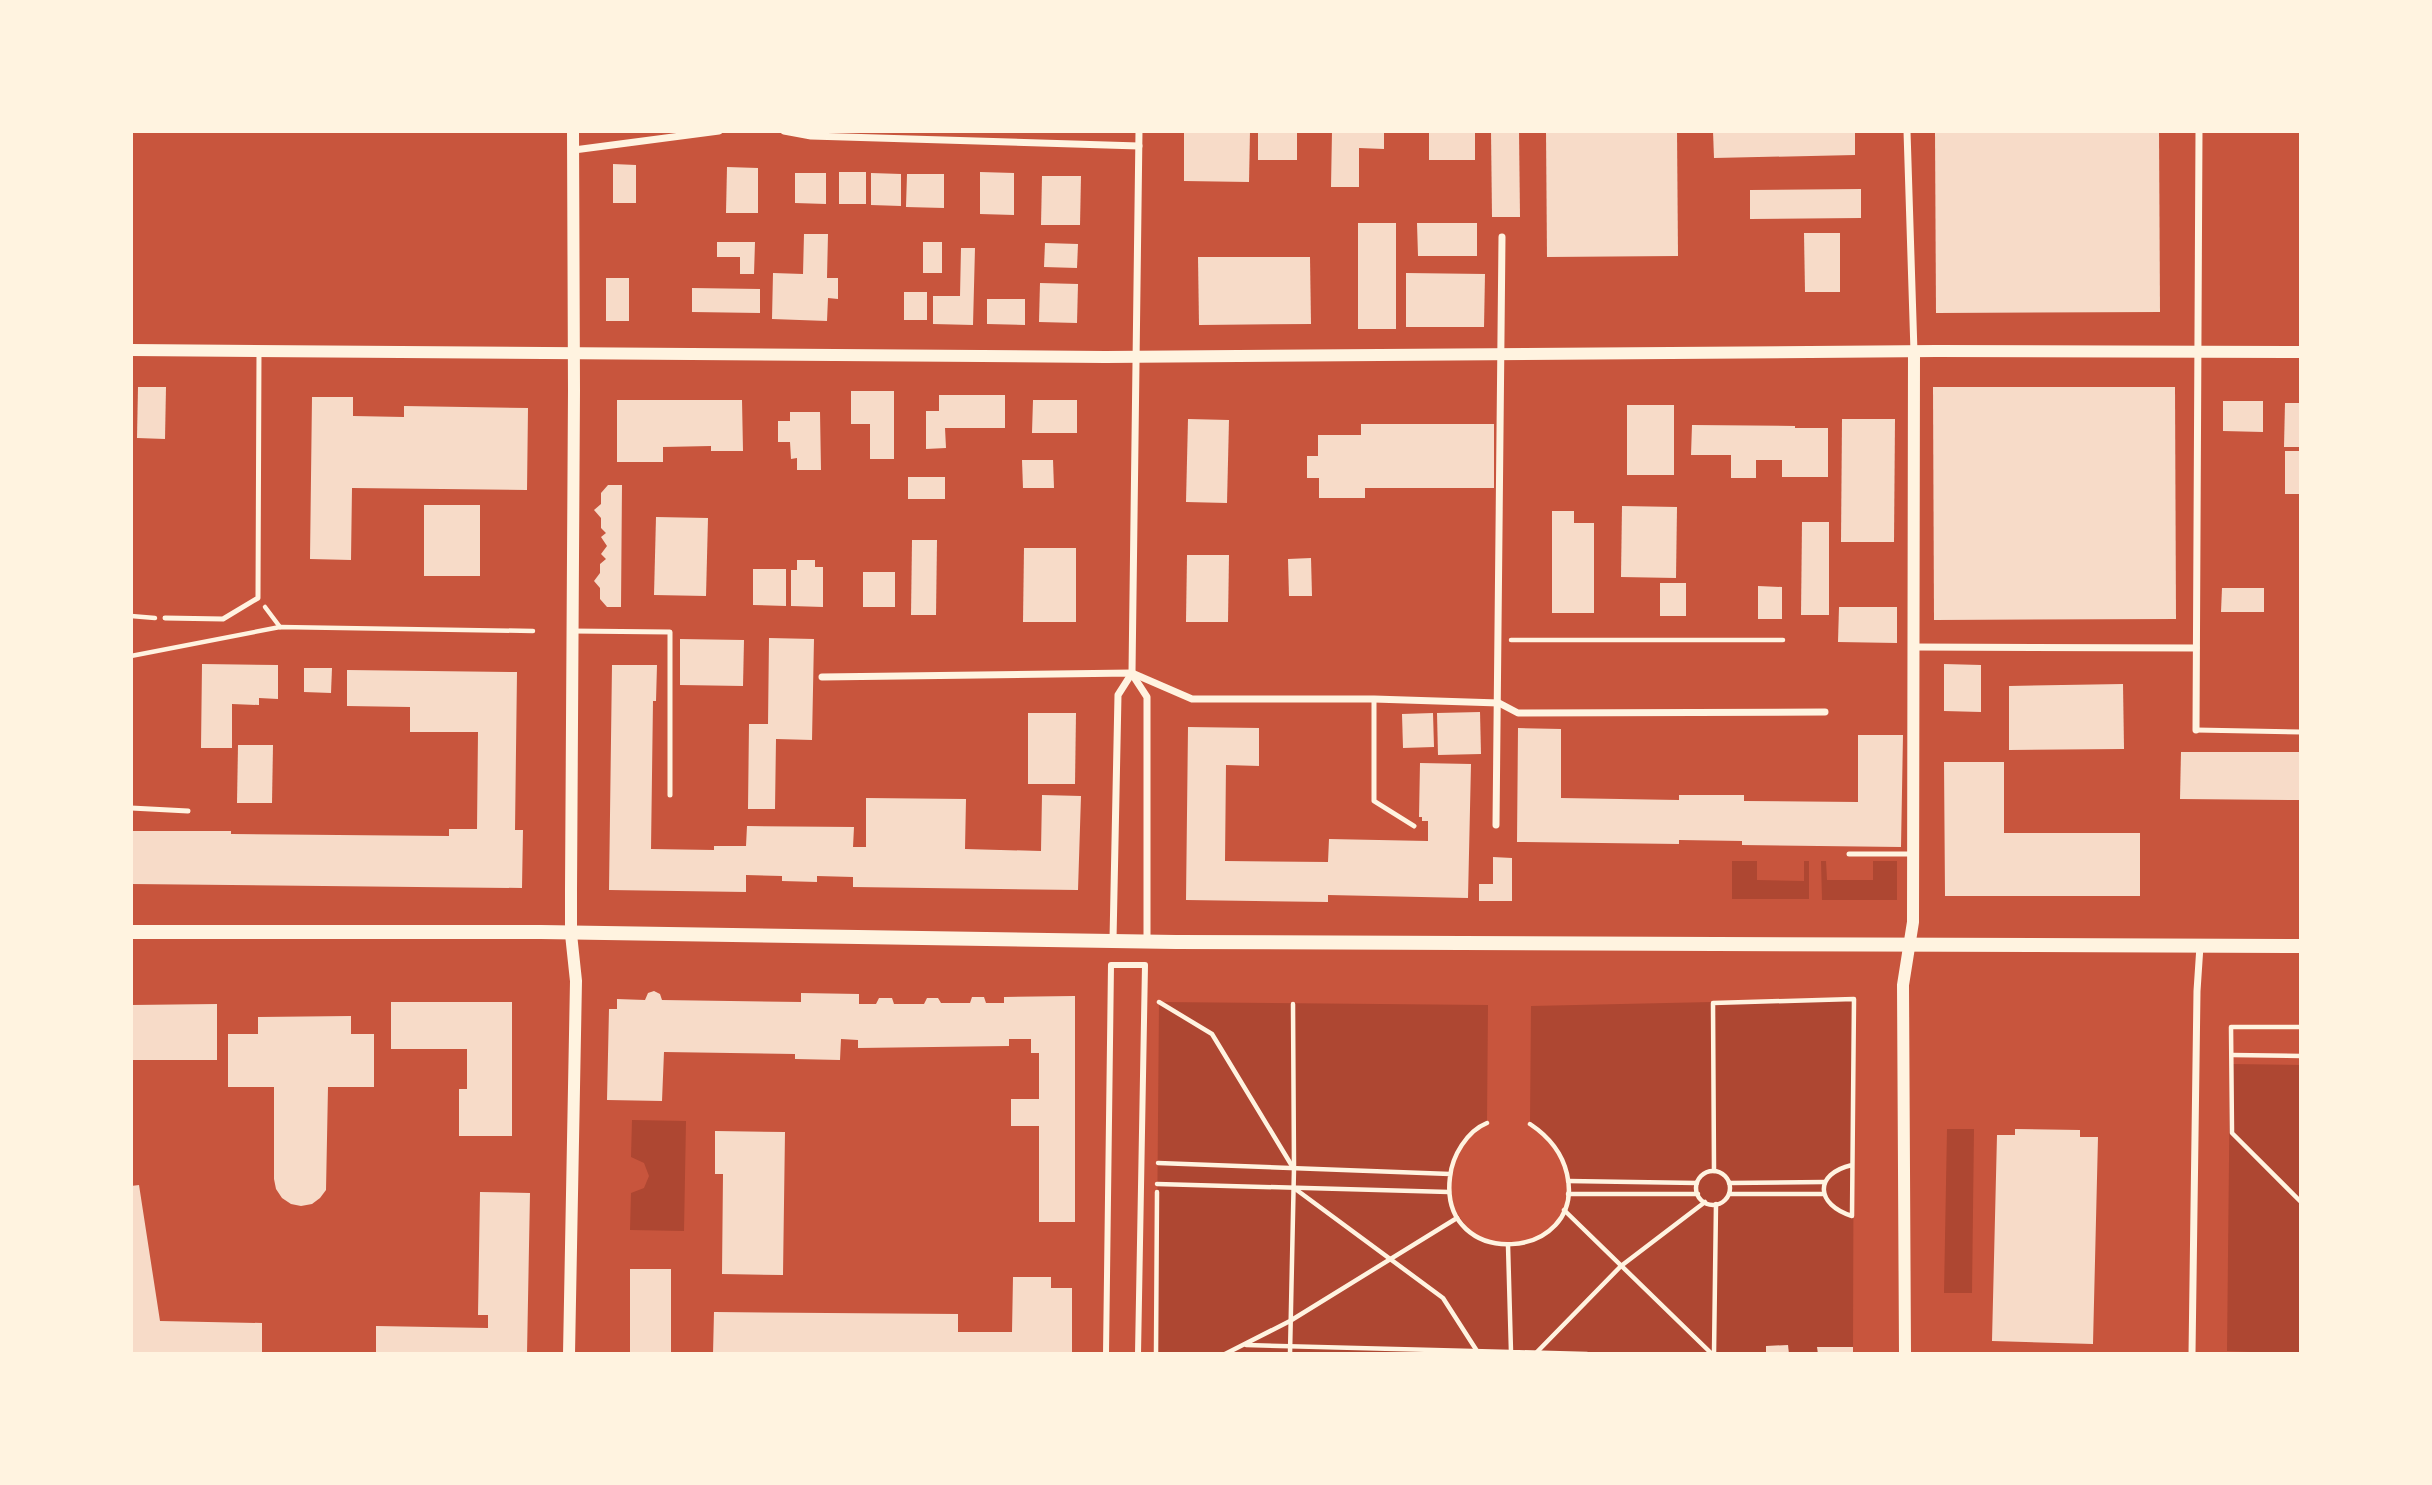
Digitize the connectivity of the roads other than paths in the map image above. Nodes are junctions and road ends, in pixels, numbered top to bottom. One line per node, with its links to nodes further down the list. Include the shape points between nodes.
1 (573, 131): 8 (street)
2 (719, 131): 8 (street)
3 (784, 131): 7 (street, via 811,136)
4 (1139, 131): 7 (street)
5 (1907, 131): 12 (street)
6 (2199, 131): 13 (street)
7 (1139, 146): 17 (street)
8 (574, 150): 15 (street)
9 (1502, 237): 16 (street)
10 (131, 350): 11 (street)
11 (258, 351): 15 (street); 18 (lane, via 258,598 223,620)
12 (1914, 352): 13 (street); 16 (street); 20 (street)
13 (2197, 352): 14 (street); 21 (street)
14 (2301, 352)
15 (574, 354): 17 (street); 19 (street)
16 (1501, 355): 17 (street); 25 (street)
17 (1136, 357): 22 (street)
18 (165, 618)
19 (572, 631): 29 (lane, via 670,632); 37 (street)
20 (1914, 647): 21 (street); 35 (street)
21 (2196, 648): 27 (street)
22 (1132, 673): 23 (street); 24 (street, via 1192,699); 38 (street, via 1118,695); 39 (street, via 1147,697)
23 (822, 677)
24 (1374, 699): 25 (street); 33 (lane, via 1374,801)
25 (1499, 703): 26 (street, via 1518,713); 32 (street)
26 (1825, 712)
27 (2196, 730): 28 (lane)
28 (2301, 732)
29 (670, 795)
30 (131, 808): 31 (lane)
31 (188, 811)
32 (1496, 825)
33 (1414, 827)
34 (1849, 854): 35 (lane)
35 (1914, 854): 40 (street)
36 (131, 932): 37 (main road)
37 (571, 934): 38 (main road); 43 (street, via 576,981)
38 (1113, 940): 39 (main road)
39 (1147, 941): 40 (main road)
40 (1909, 945): 41 (main road); 46 (street, via 1903,985)
41 (2200, 946): 42 (main road); 47 (street)
42 (2301, 946)
43 (569, 1354)
44 (1106, 1354): 45 (street, via 1111,965 1145,965)
45 (1138, 1354)
46 (1905, 1354)
47 (2192, 1354)

